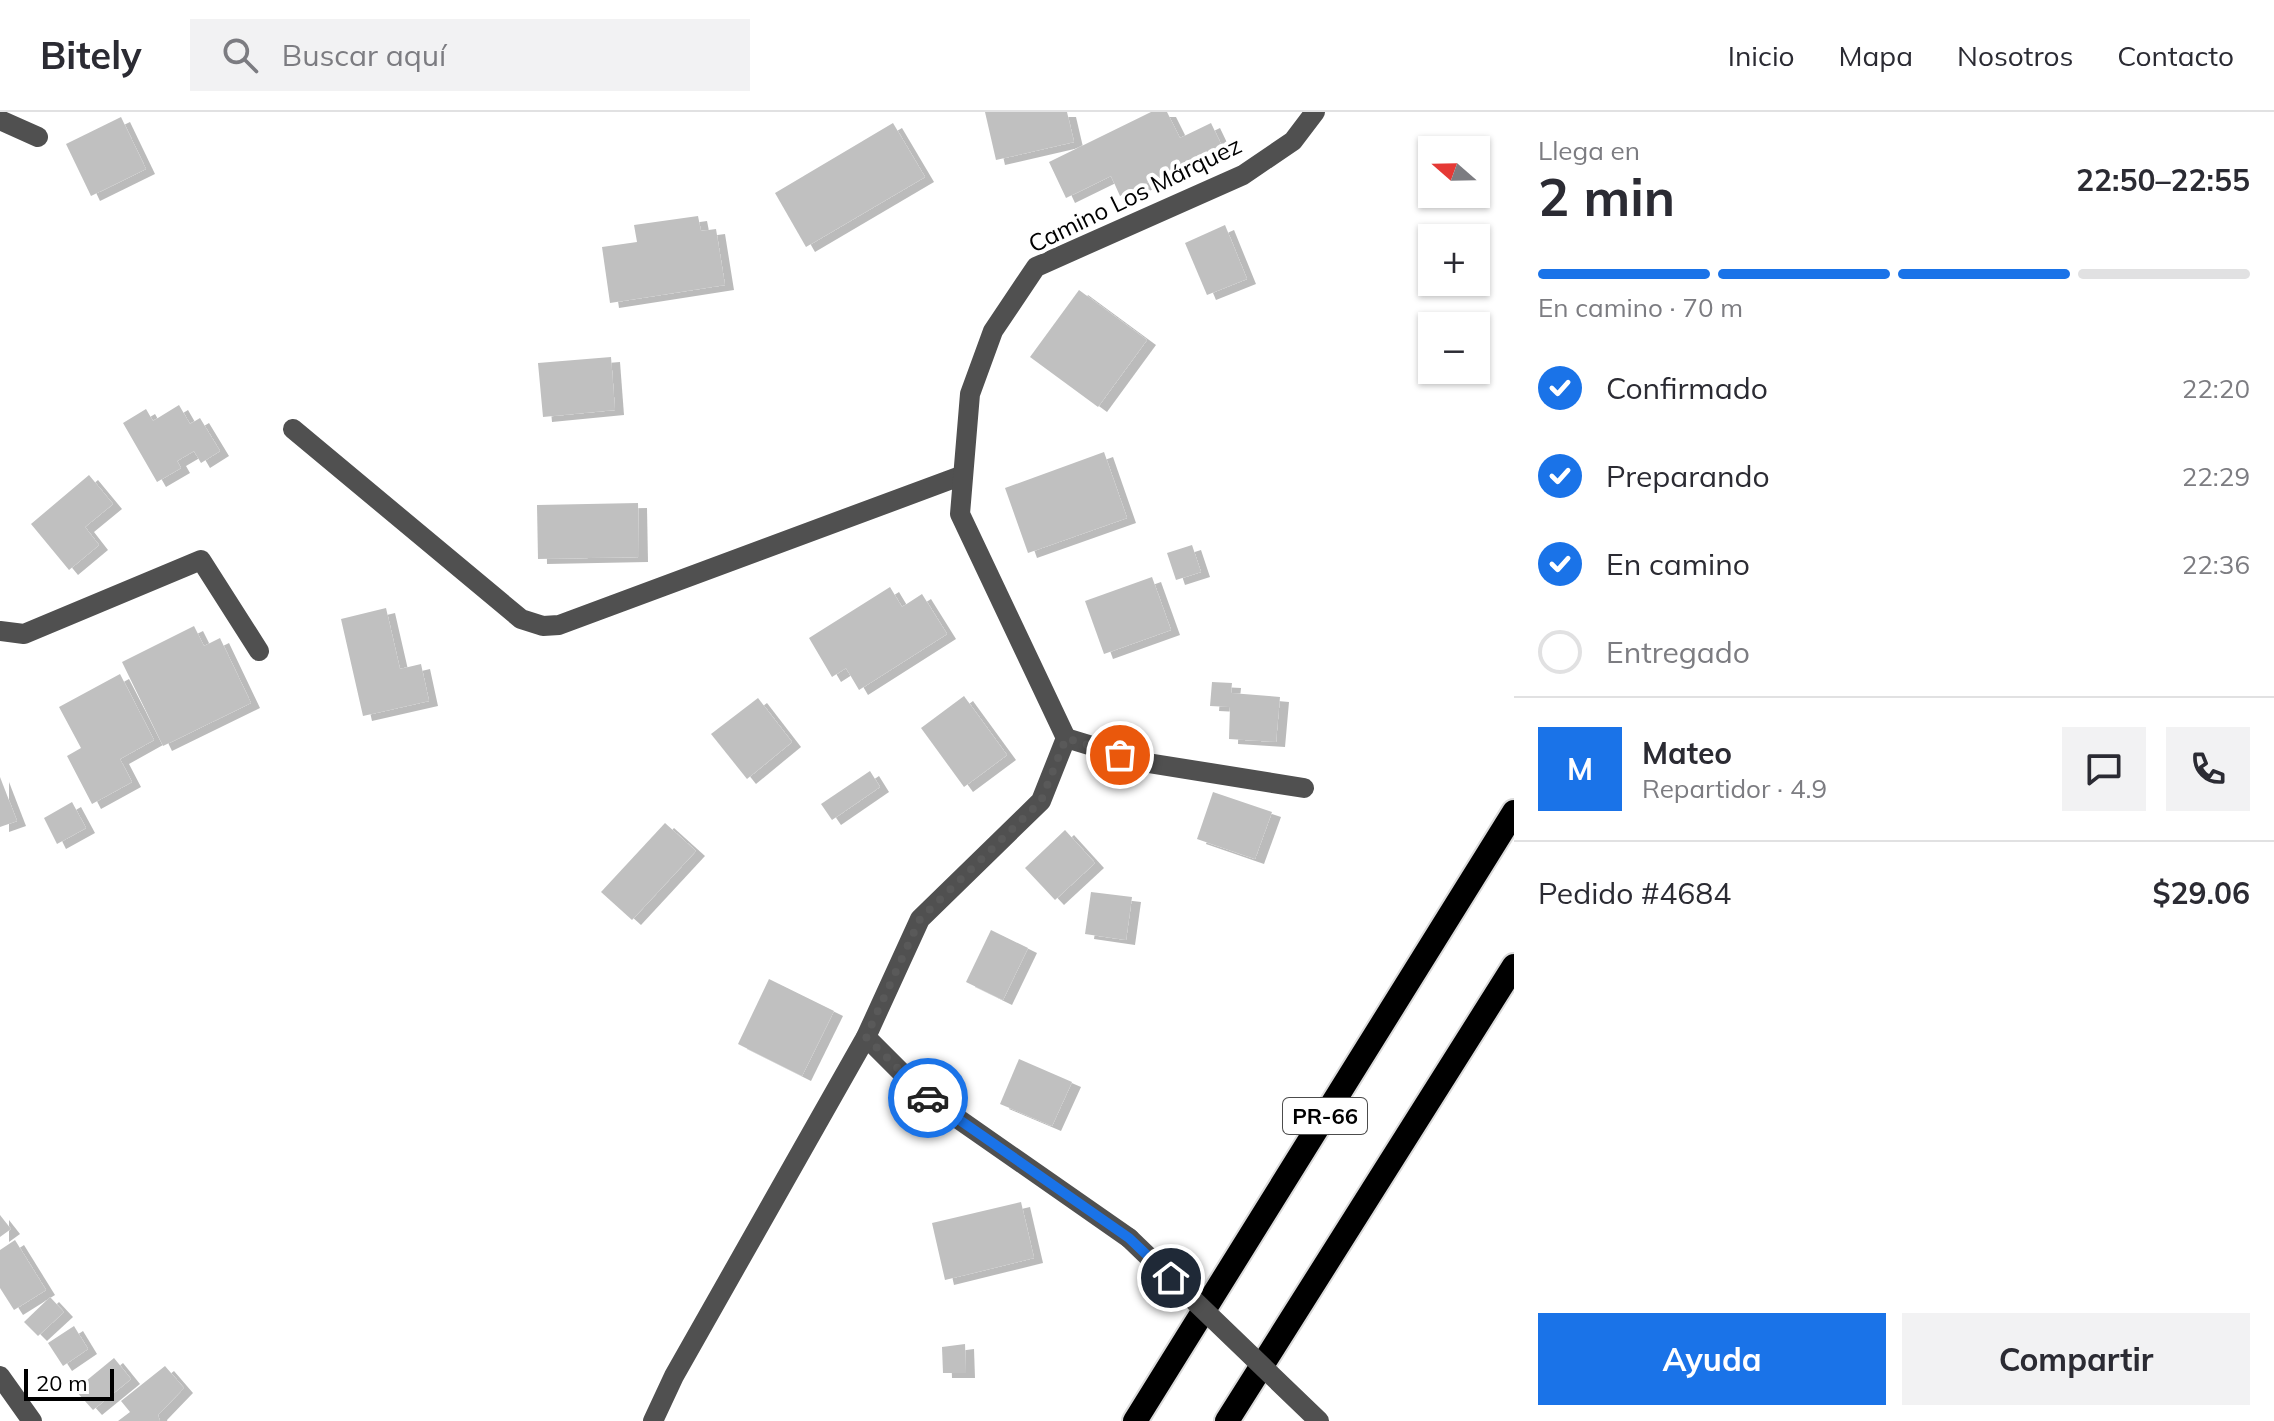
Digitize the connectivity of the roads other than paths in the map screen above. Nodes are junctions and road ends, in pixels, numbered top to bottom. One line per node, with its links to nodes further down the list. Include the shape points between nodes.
1 (1315, 112): 5 (street, Camino Los Márquez, via 1293,141 1243,175 1036,267 993,331 970,394)
2 (0, 120): 3 (street)
3 (38, 137)
4 (293, 429): 5 (street, via 521,619 543,626 559,625)
5 (963, 475): 8 (street, Camino Los Márquez, via 960,514)
6 (0, 631): 7 (street, via 24,634 201,560)
7 (259, 651)
8 (1066, 738): 9 (street, via 1148,763); 12 (street, via 1041,801 920,919)
9 (1304, 788)
10 (1514, 812): 16 (highway, PR-66)
11 (1514, 966): 17 (highway, PR-66)
12 (866, 1037): 15 (street); 18 (street, bridge, via 924,1095 1129,1238)
13 (0, 1376): 14 (street)
14 (32, 1421)
15 (653, 1421)
16 (1135, 1421)
17 (1227, 1421)
18 (1319, 1421)

